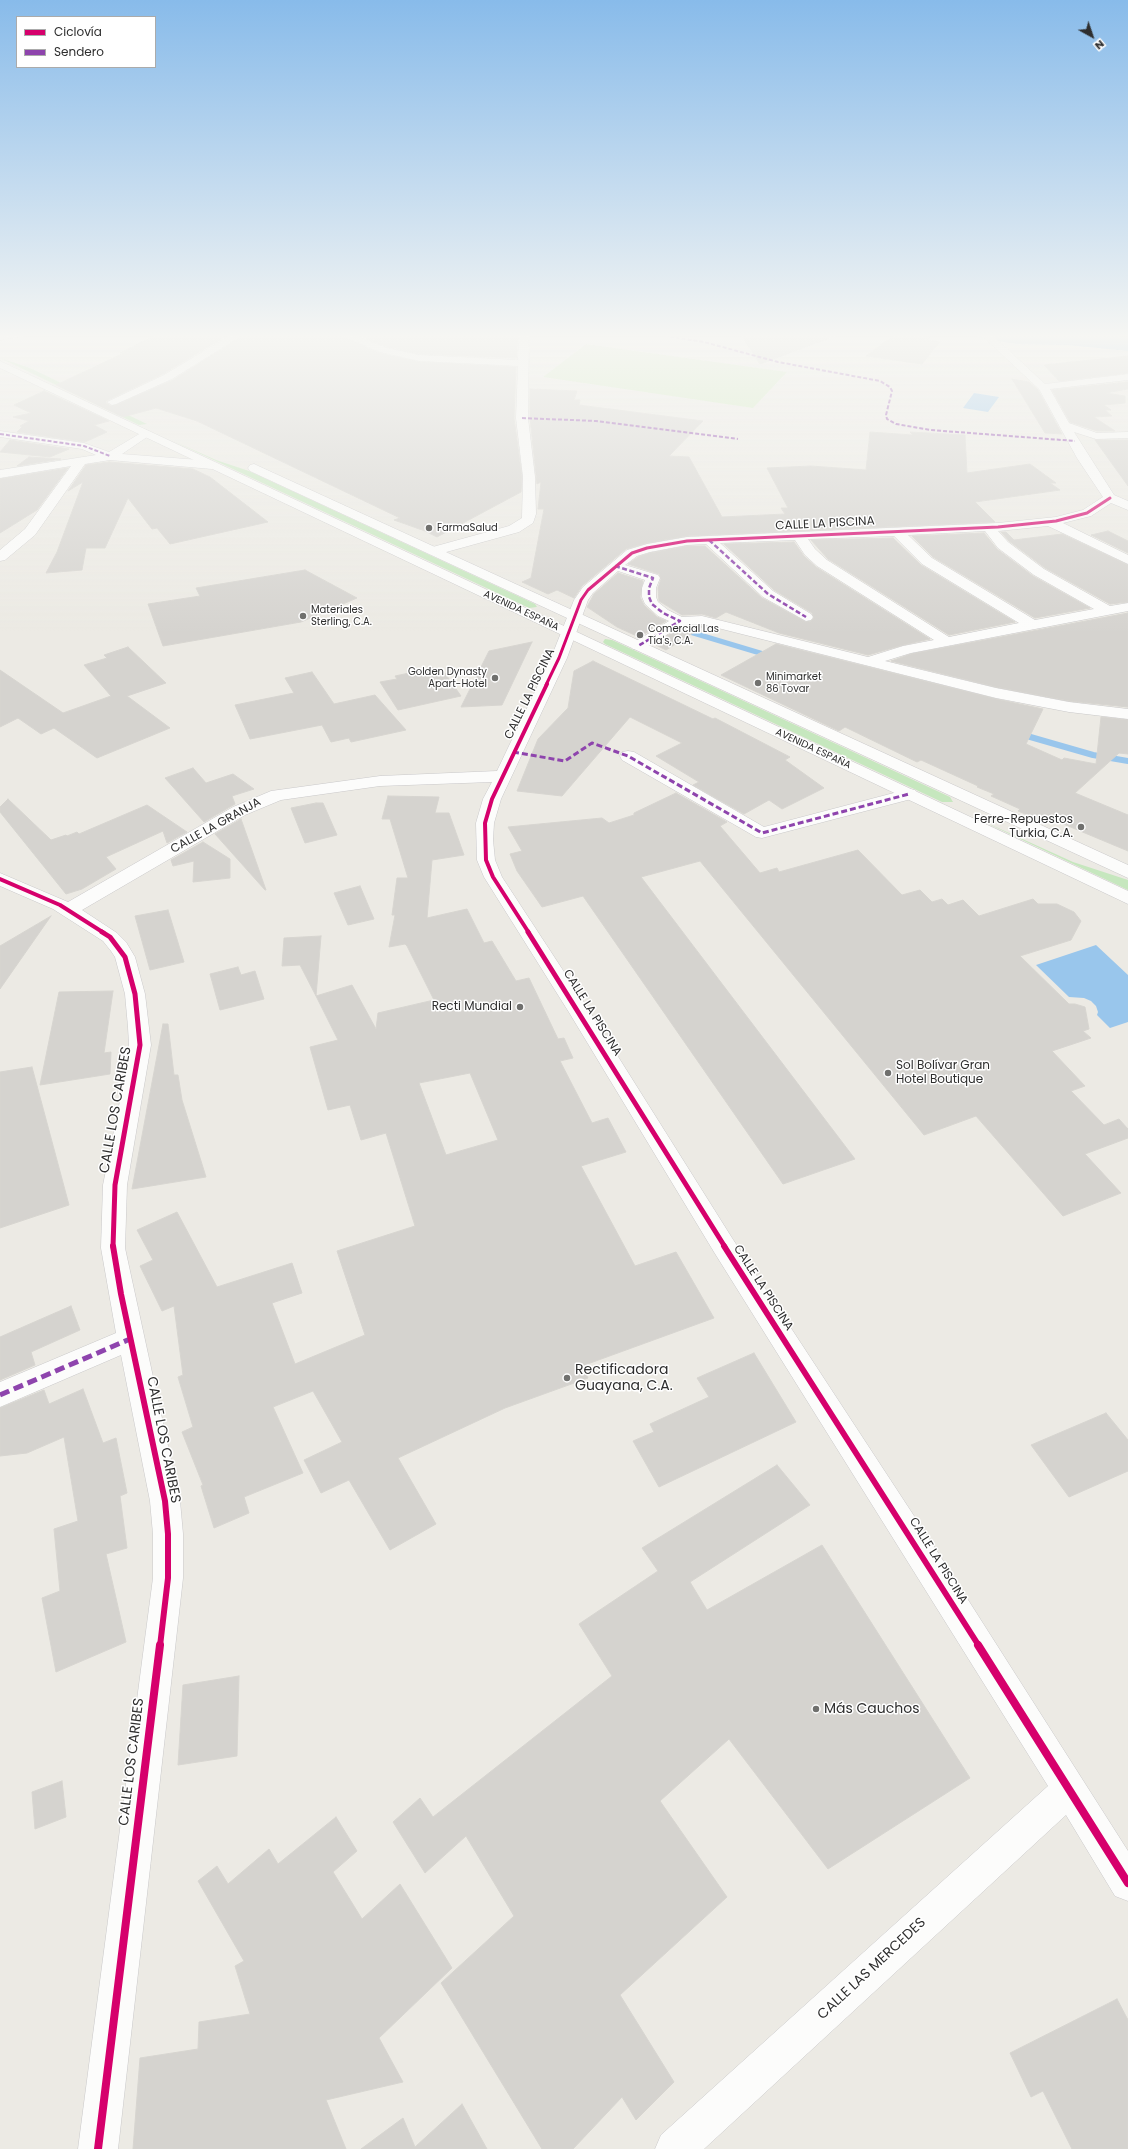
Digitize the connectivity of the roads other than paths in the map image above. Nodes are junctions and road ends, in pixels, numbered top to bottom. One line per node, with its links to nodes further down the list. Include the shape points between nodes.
1 (146, 433): 9 (street); 12 (street, AVENIDA ESPAÑA)
2 (523, 433): 21 (street, via 529,477 528,520 514,529)
3 (1070, 433): 8 (street)
4 (1085, 433): 7 (street)
5 (0, 434): 9 (street, via 84,446)
6 (1128, 435): 7 (street)
7 (1106, 437): 8 (street, via 1090,443)
8 (1081, 454): 14 (street)
9 (110, 456): 10 (street); 12 (street)
10 (80, 462): 13 (street); 22 (street, via 30,532)
11 (243, 463): 21 (street, AVENIDA ESPAÑA)
12 (212, 465): 29 (street, AVENIDA ESPAÑA)
13 (0, 474)
14 (1110, 498): 15 (street); 16 (street, CALLE LA PISCINA, via 1087,513)
15 (1128, 506)
16 (1052, 522): 17 (street, CALLE LA PISCINA); 23 (street)
17 (988, 527): 18 (street, CALLE LA PISCINA); 26 (street, via 1003,545 1039,572)
18 (897, 531): 19 (street, CALLE LA PISCINA); 30 (street, via 927,561)
19 (799, 536): 20 (street, CALLE LA PISCINA); 31 (street, via 810,552 822,563)
20 (709, 540): 24 (street, CALLE LA PISCINA, via 675,542 647,548 632,553); 27 (street, via 768,594)
21 (434, 551): 29 (street, AVENIDA ESPAÑA)
22 (0, 557)
23 (1128, 560)
24 (615, 566): 28 (street, via 653,578 649,588 652,604 663,614); 29 (street, CALLE LA PISCINA, via 588,590 581,600)
25 (1128, 607): 26 (street)
26 (1108, 611): 30 (street)
27 (806, 617)
28 (680, 621): 32 (street); 33 (street, via 702,620)
29 (572, 625): 32 (street, AVENIDA ESPAÑA); 36 (street, CALLE LA PISCINA, via 559,658); 37 (street, AVENIDA ESPAÑA)
30 (1032, 625): 31 (street)
31 (946, 641): 33 (street)
32 (638, 646): 38 (street, AVENIDA ESPAÑA)
33 (869, 661): 34 (street, via 1069,707)
34 (1128, 714)
35 (628, 756): 37 (street, via 762,833)
36 (502, 776): 43 (street, CALLE LA GRANJA, via 380,781 277,795 239,811); 46 (street, CALLE LA PISCINA, via 485,823 486,860 493,877 723,1245)
37 (909, 794): 39 (street, AVENIDA ESPAÑA)
38 (972, 800): 39 (street); 40 (street, AVENIDA ESPAÑA)
39 (952, 815): 42 (street, AVENIDA ESPAÑA)
40 (1128, 872)
41 (0, 879): 43 (street)
42 (1128, 898)
43 (68, 910): 44 (street, CALLE LOS CARIBES, via 110,937 119,947 125,957 135,994 140,1045 136,1081 115,1185 113,1220 113,1248)
44 (130, 1339): 45 (street); 48 (street, CALLE LOS CARIBES, via 165,1501 168,1578)
45 (0, 1395)
46 (1069, 1789): 47 (street, CALLE LA PISCINA); 49 (street, CALLE LAS MERCEDES)
47 (1128, 1883)
48 (98, 2149)
49 (675, 2149)

